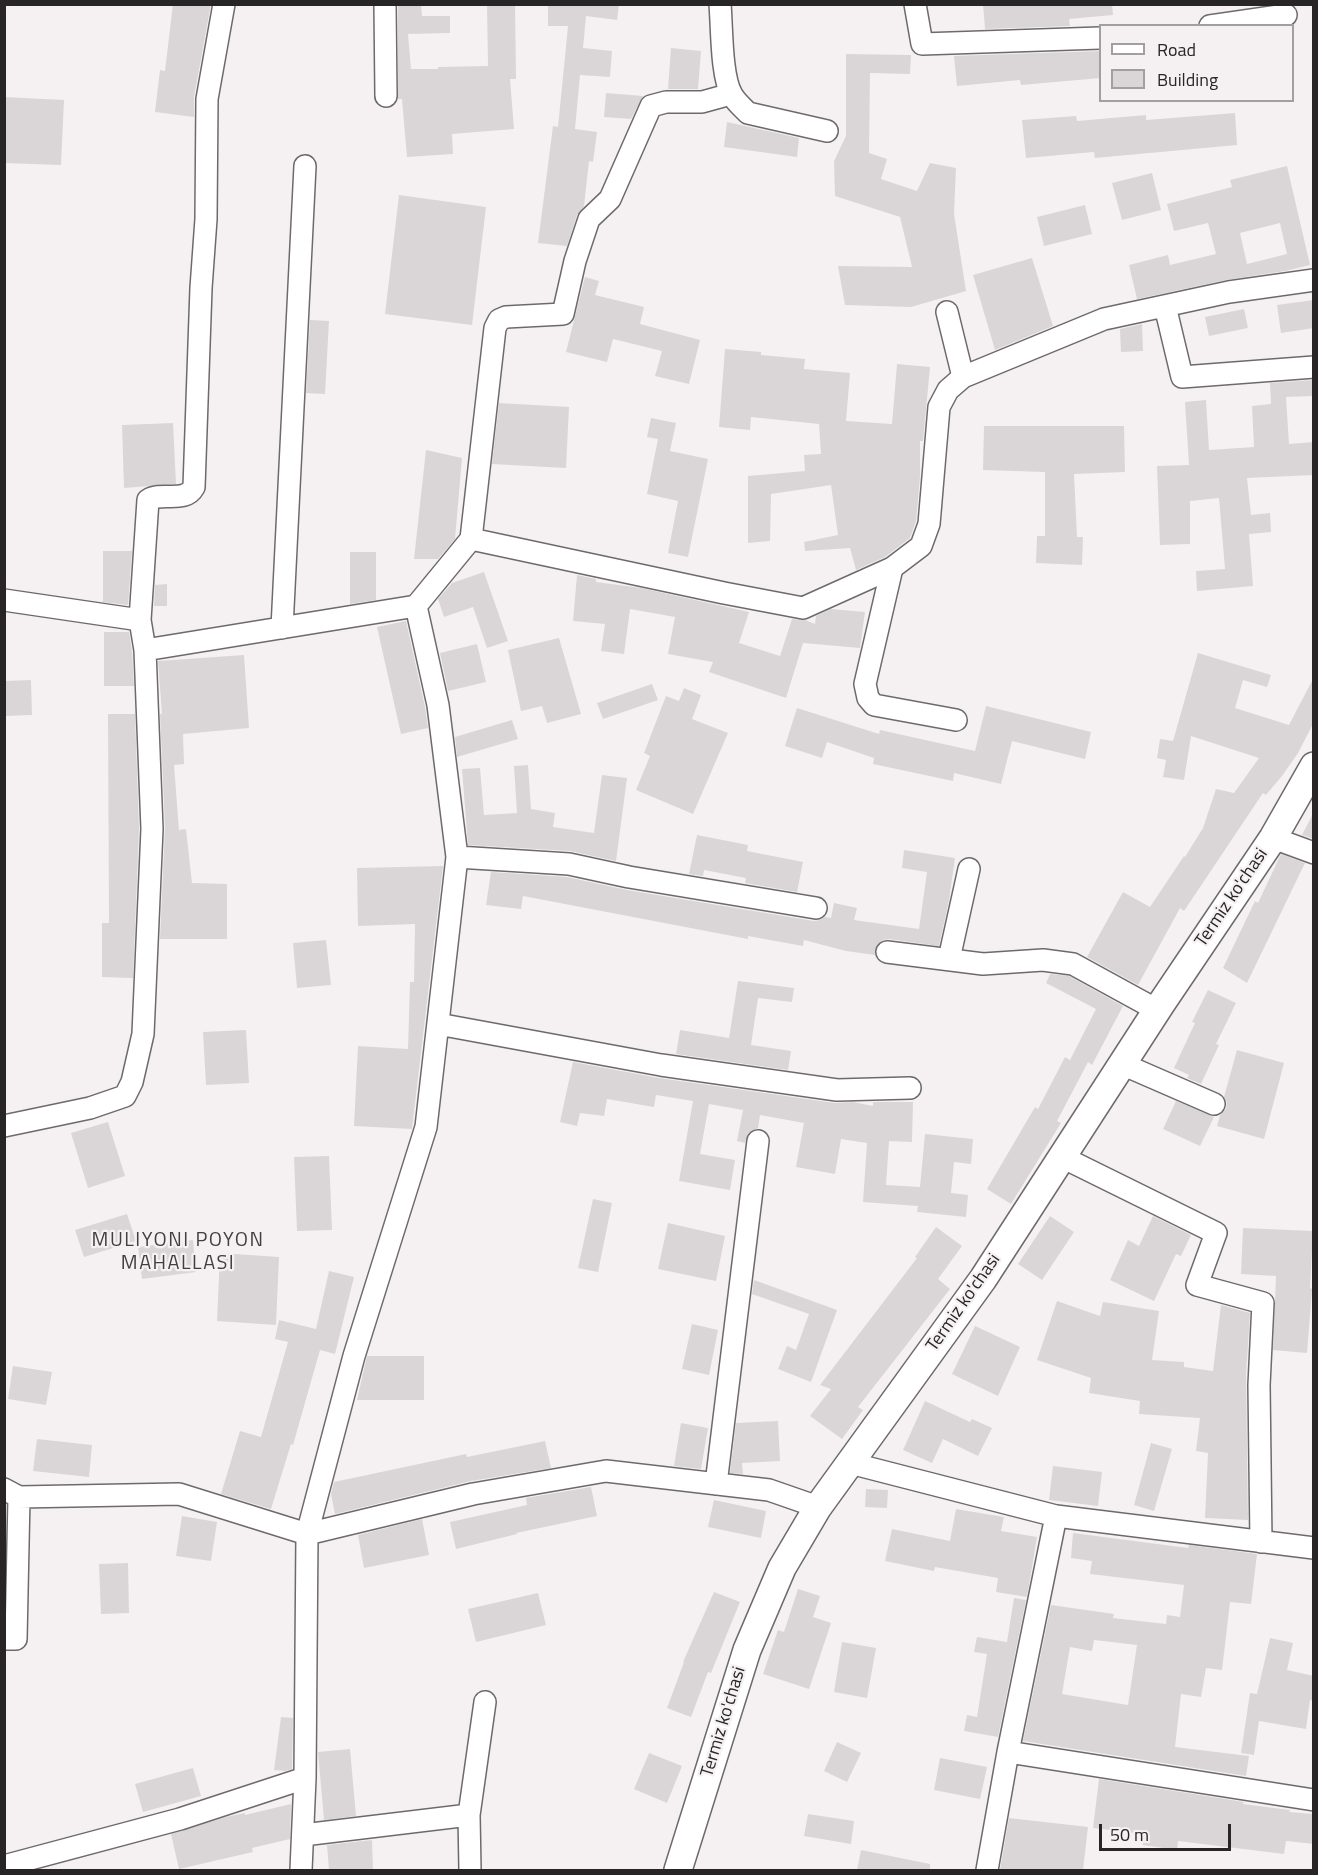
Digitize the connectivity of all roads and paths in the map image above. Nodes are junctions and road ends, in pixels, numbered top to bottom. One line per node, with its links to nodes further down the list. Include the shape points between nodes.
1 (224, 4): 21 (street, via 207,99 206,219 194,487 185,496 148,500)
2 (385, 4): 9 (street)
3 (720, 4): 8 (street, via 726,80)
4 (915, 4): 7 (street, via 922,44)
5 (1286, 15): 6 (street)
6 (1224, 24)
7 (1099, 38)
8 (731, 94): 10 (street, via 748,113); 17 (street, via 702,102 651,106 610,199 589,219 563,314 499,320)
9 (386, 96)
10 (827, 131)
11 (305, 166): 22 (street)
12 (1314, 280): 13 (street)
13 (1165, 306): 15 (street, via 1182,377); 16 (street, via 1104,319)
14 (947, 312): 16 (street)
15 (1314, 367)
16 (963, 377): 18 (street, via 948,390 939,407 929,524 921,546)
17 (471, 539): 18 (street, via 803,608); 20 (street)
18 (892, 568): 24 (street, via 864,684 868,698 874,705)
19 (4, 600): 21 (street)
20 (416, 606): 22 (street); 28 (street, via 438,705)
21 (140, 620): 23 (street)
22 (282, 628): 23 (street)
23 (145, 650): 38 (street, via 152,829 143,1034 132,1082 125,1096 90,1108)
24 (956, 720)
25 (1314, 766): 26 (main road, Termiz ko'chasi)
26 (1273, 838): 27 (street); 33 (main road, Termiz ko'chasi)
27 (1314, 853)
28 (458, 858): 30 (street, via 569,864); 34 (street)
29 (969, 869): 32 (street)
30 (816, 908)
31 (887, 952): 32 (street)
32 (949, 959): 33 (street, via 983,964 1043,960 1073,964)
33 (1157, 1010): 35 (main road, Termiz ko'chasi)
34 (438, 1024): 36 (street, via 661,1065 837,1090); 46 (street, via 426,1127 354,1356)
35 (1122, 1064): 37 (street); 40 (main road, Termiz ko'chasi)
36 (910, 1088)
37 (1214, 1104)
38 (4, 1126)
39 (758, 1141): 42 (street)
40 (1062, 1157): 41 (main road, Termiz ko'chasi, via 983,1279); 47 (street, via 1216,1233 1197,1285 1263,1303 1259,1385)
41 (850, 1463): 44 (main road, Termiz ko'chasi); 45 (street)
42 (716, 1484): 44 (street, via 769,1490); 46 (street, via 606,1470 473,1494)
43 (11, 1493): 46 (street, via 179,1494); 49 (street, via 16,1639)
44 (818, 1507): 59 (main road, Termiz ko'chasi, via 782,1568 747,1650)
45 (1056, 1516): 47 (street); 51 (street)
46 (307, 1534): 52 (street)
47 (1261, 1542): 48 (street)
48 (1314, 1548)
49 (4, 1639)
50 (485, 1702): 54 (street)
51 (1008, 1752): 53 (street); 60 (street)
52 (305, 1778): 55 (street); 56 (street, via 180,1819)
53 (1314, 1800)
54 (469, 1815): 55 (street); 58 (street)
55 (303, 1835): 57 (street)
56 (4, 1866)
57 (301, 1870)
58 (470, 1870)
59 (678, 1870)
60 (987, 1870)

